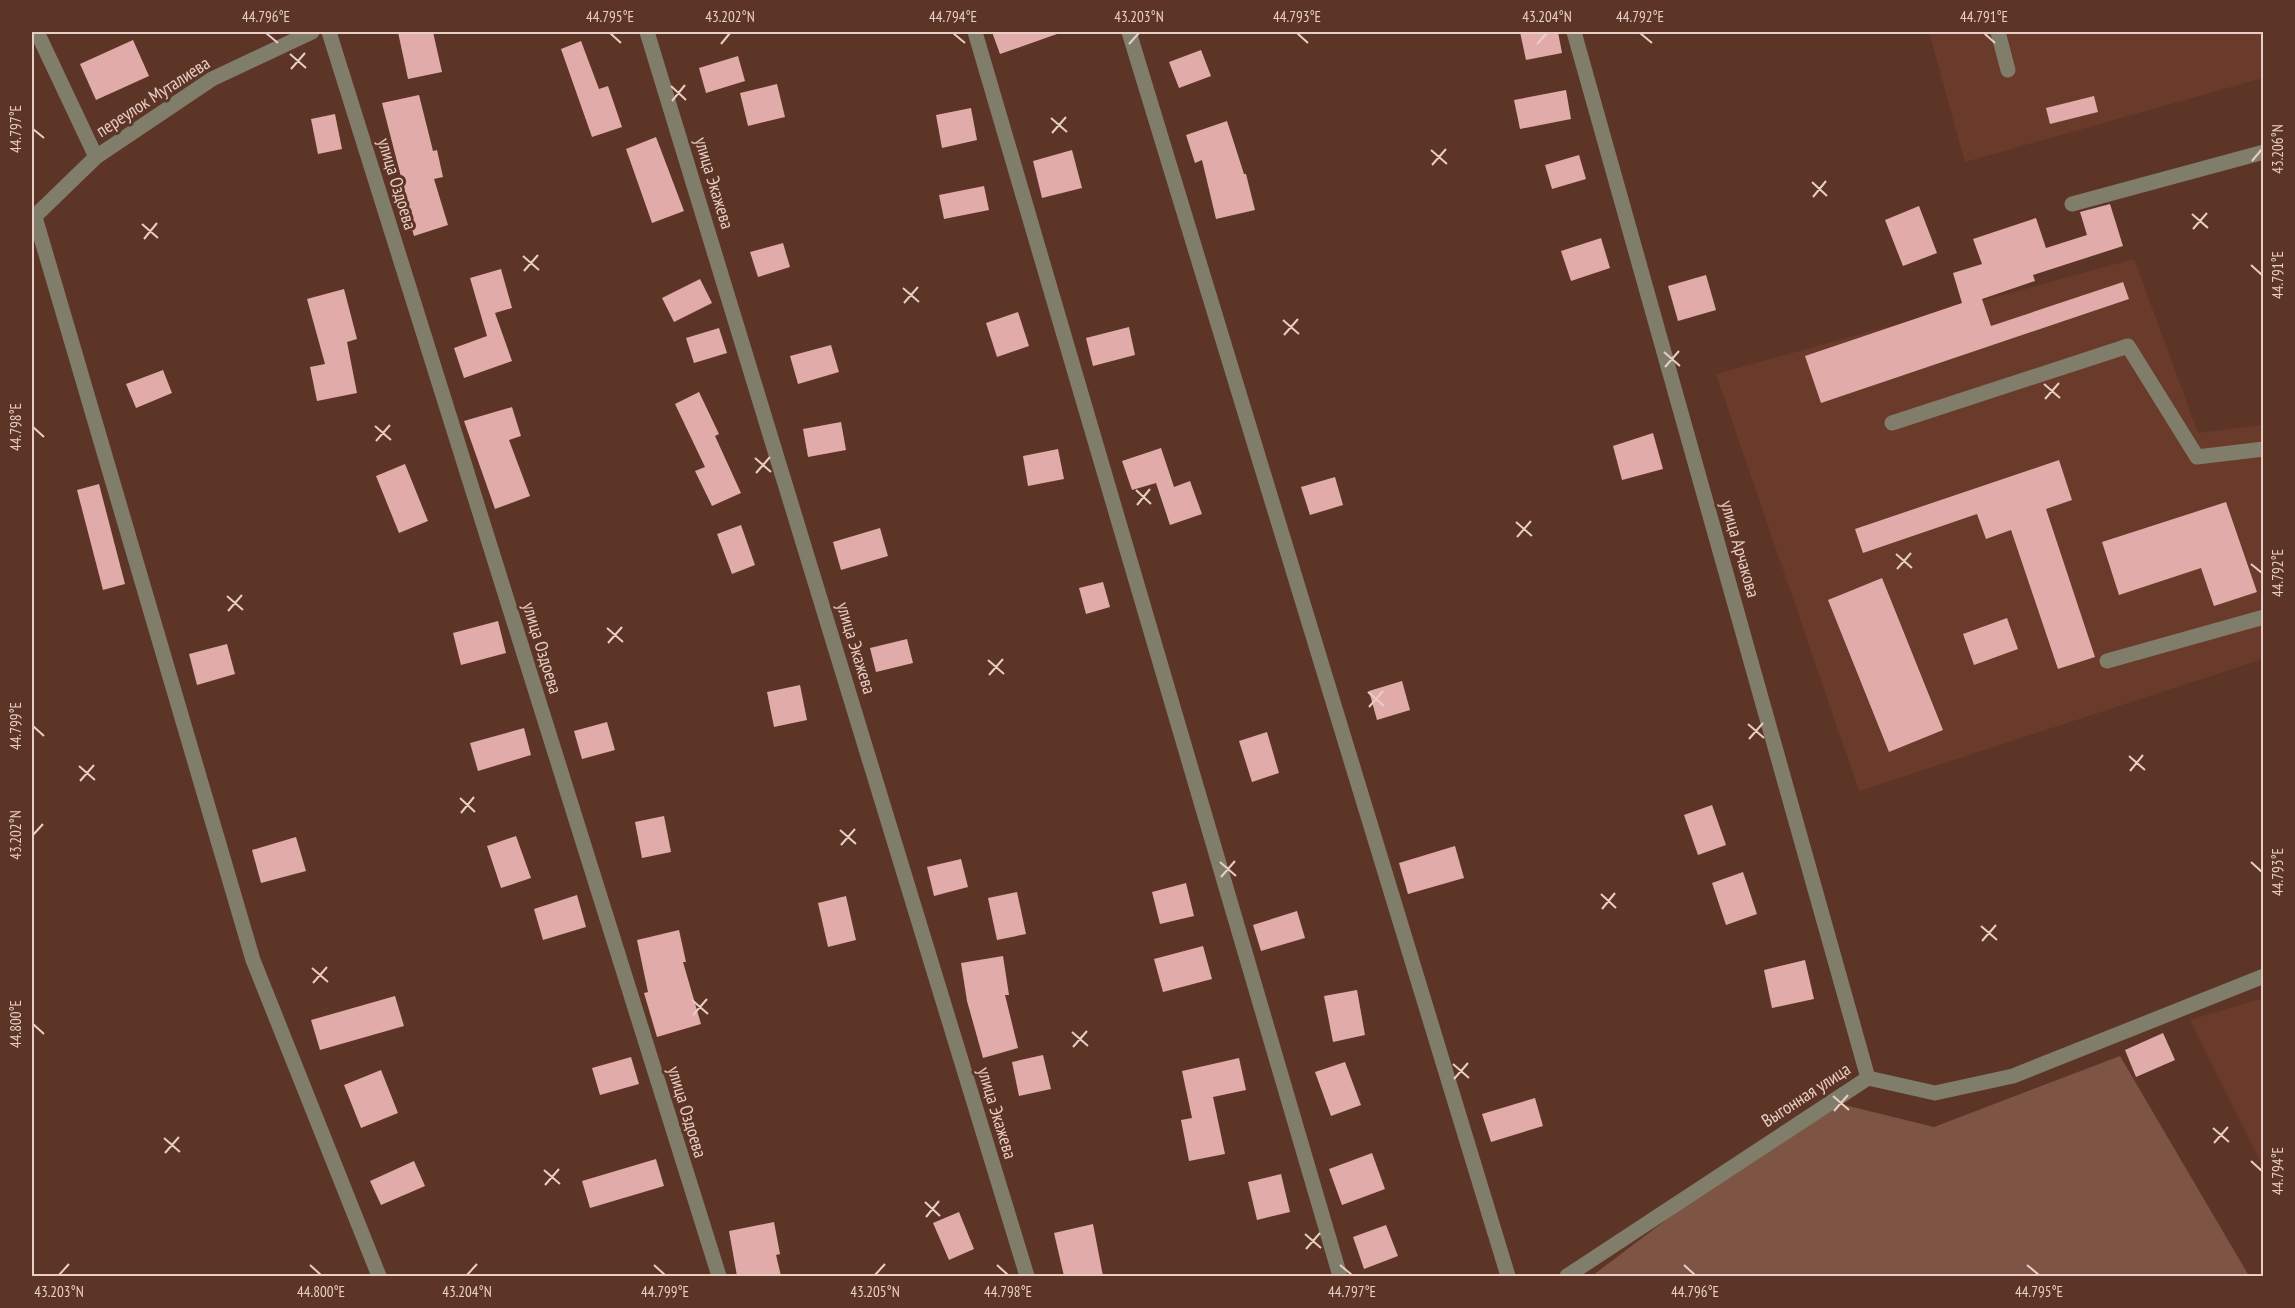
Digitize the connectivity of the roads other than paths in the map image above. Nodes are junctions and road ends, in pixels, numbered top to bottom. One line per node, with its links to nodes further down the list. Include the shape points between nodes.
1 (37, 32): 11 (street)
2 (312, 32): 11 (street, переулок Муталиева, via 212,79)
3 (329, 32): 21 (street, улица Оздоева)
4 (648, 32): 22 (street, улица Экажева)
5 (975, 32): 23 (street)
6 (1129, 32): 24 (street)
7 (1574, 32): 19 (street, улица Арчакова)
8 (1998, 32): 9 (street)
9 (2008, 70)
10 (2264, 152): 12 (street)
11 (96, 158): 13 (street, переулок Муталиева)
12 (2072, 204)
13 (33, 218): 20 (street, via 253,960)
14 (1892, 423): 15 (street, via 2128,346 2197,457)
15 (2264, 449)
16 (2264, 617): 17 (street)
17 (2107, 661)
18 (2264, 976): 19 (street, Выгонная улица, via 2013,1076 1935,1093)
19 (1868, 1078): 25 (street, Выгонная улица)
20 (379, 1276)
21 (718, 1276)
22 (1027, 1276)
23 (1340, 1276)
24 (1508, 1276)
25 (1567, 1276)

